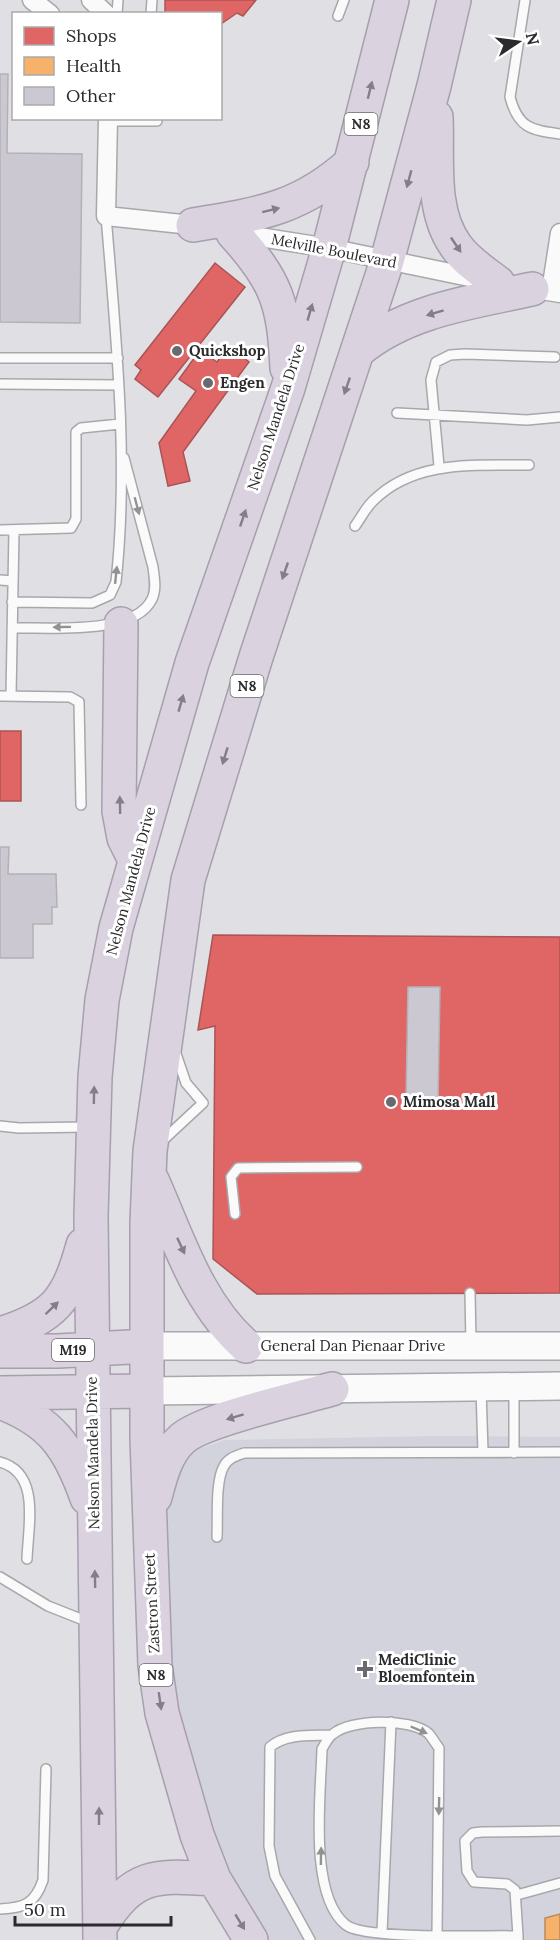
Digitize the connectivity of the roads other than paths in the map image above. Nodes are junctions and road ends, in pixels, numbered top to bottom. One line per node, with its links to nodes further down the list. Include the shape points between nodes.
1 (32, 0): 7 (street)
2 (91, 0): 8 (street)
3 (344, 0): 9 (lane)
4 (392, 0): 14 (highway, Nelson Mandela Drive / N8, one-way to 4)
5 (454, 0): 10 (highway, N8)
6 (525, 0): 13 (lane, via 510,98 514,113 533,130)
7 (47, 12)
8 (104, 12)
9 (338, 16)
10 (434, 86): 20 (highway, N8, one-way to 20); 21 (highway, one-way to 21, via 437,182 446,226 467,259)
11 (108, 120): 12 (lane); 15 (street)
12 (152, 120)
13 (560, 134)
14 (352, 162): 16 (highway, one-way to 14, via 284,207 332,180); 19 (highway, Nelson Mandela Drive / N8)
15 (106, 216): 16 (street, Melville Boulevard); 26 (lane)
16 (193, 225): 17 (street, Melville Boulevard)
17 (233, 233): 19 (street, Melville Boulevard); 29 (highway, via 266,271 276,290)
18 (560, 233): 22 (street)
19 (329, 248): 20 (street, Melville Boulevard); 29 (highway, Nelson Mandela Drive / N8, one-way to 19)
20 (387, 261): 21 (street, Melville Boulevard); 23 (highway, N8)
21 (498, 283): 22 (street, Melville Boulevard)
22 (548, 291): 23 (highway, one-way to 23, via 464,304 400,323)
23 (359, 350): 51 (highway, N8, one-way to 51, via 256,657 188,880)
24 (555, 357): 31 (lane, via 450,355 436,362 431,380)
25 (0, 358): 26 (lane)
26 (118, 358): 28 (lane)
27 (0, 384): 28 (lane)
28 (118, 385): 33 (lane)
29 (288, 388): 50 (highway, Nelson Mandela Drive / N8, one-way to 29, via 192,663)
30 (397, 413): 31 (lane)
31 (433, 414): 32 (lane, via 527,420); 36 (lane)
32 (560, 417)
33 (120, 424): 34 (lane); 39 (lane, via 81,428 76,432 76,519 71,528)
34 (121, 450): 43 (lane, one-way to 34); 43 (lane, one-way to 43, via 155,585 152,599 144,609)
35 (529, 465): 36 (lane)
36 (439, 466): 37 (lane, via 406,478 374,500)
37 (355, 526)
38 (0, 530): 39 (lane)
39 (14, 530): 41 (lane)
40 (0, 580): 41 (lane)
41 (13, 580): 42 (lane)
42 (12, 602): 43 (lane, via 92,603); 44 (lane)
43 (116, 609): 44 (lane, one-way to 44); 50 (highway, one-way to 43, via 124,838 119,811)
44 (12, 628): 46 (lane)
45 (0, 649): 46 (lane)
46 (11, 650): 48 (lane)
47 (0, 696): 48 (lane)
48 (11, 696): 49 (lane, via 70,697 79,702)
49 (81, 805)
50 (135, 860): 53 (highway, Nelson Mandela Drive / N8, one-way to 50, via 102,1000)
51 (167, 1017): 54 (highway, N8); 54 (lane, via 186,1083 203,1103)
52 (0, 1126): 53 (lane)
53 (93, 1127): 57 (highway, Nelson Mandela Drive / N8)
54 (150, 1162): 60 (highway, N8); 61 (highway, one-way to 61, via 208,1301 227,1329)
55 (357, 1167): 56 (lane, via 238,1168 231,1177)
56 (235, 1214)
57 (92, 1216): 59 (highway, one-way to 57, via 29,1324 62,1298 70,1287); 65 (highway, Nelson Mandela Drive / N8)
58 (470, 1293): 63 (lane)
59 (0, 1334)
60 (147, 1346): 61 (street, General Dan Pienaar Drive); 65 (highway, M19); 71 (highway, N8)
61 (246, 1346): 62 (street, General Dan Pienaar Drive)
62 (362, 1346): 63 (street, General Dan Pienaar Drive); 69 (street, via 490,1363 502,1370)
63 (471, 1346): 64 (street, General Dan Pienaar Drive)
64 (560, 1346)
65 (92, 1350): 66 (highway, M19); 72 (highway, Nelson Mandela Drive / N8)
66 (0, 1351)
67 (560, 1386): 69 (street)
68 (482, 1387): 69 (street); 70 (street); 75 (lane)
69 (512, 1387): 77 (lane)
70 (332, 1389): 71 (street); 80 (highway, one-way to 80, via 227,1419 183,1438 163,1471)
71 (147, 1390): 72 (highway); 80 (highway, Zastron Street / N8)
72 (93, 1392): 73 (highway); 79 (highway, Nelson Mandela Drive / N8)
73 (0, 1393)
74 (0, 1402): 79 (highway, via 40,1421 58,1439 72,1458)
75 (483, 1452): 77 (lane); 81 (lane, via 244,1453 224,1465)
76 (560, 1452): 77 (lane)
77 (514, 1453)
78 (0, 1462): 82 (lane, via 10,1465 24,1478 29,1497)
79 (94, 1516): 84 (highway, Nelson Mandela Drive / N8, one-way to 79)
80 (148, 1525): 89 (highway, Zastron Street / N8, one-way to 89, via 155,1665 162,1713 179,1780)
81 (217, 1537)
82 (27, 1559)
83 (0, 1577): 84 (lane, via 48,1606)
84 (96, 1625): 93 (highway, Nelson Mandela Drive / N8, one-way to 84)
85 (391, 1722): 86 (lane, via 356,1724); 94 (lane, one-way to 94, via 427,1732 439,1748); 95 (lane)
86 (331, 1735): 95 (lane, one-way to 86, via 347,1926 335,1912 320,1867 322,1749); 100 (lane, via 291,1737 270,1746 269,1846 275,1876)
87 (46, 1769): 92 (lane, via 43,1880 38,1896 30,1904)
88 (560, 1831): 91 (lane, via 482,1832 468,1836 465,1842 469,1876 474,1882 512,1886)
89 (214, 1879): 93 (highway, via 161,1877 140,1883 124,1892); 99 (highway, Zastron Street / N8, one-way to 99)
90 (560, 1883): 91 (lane)
91 (517, 1895): 98 (lane)
92 (0, 1910)
93 (100, 1934)
94 (437, 1934): 96 (lane); 97 (lane)
95 (375, 1935): 96 (lane)
96 (419, 1937)
97 (484, 1938): 98 (lane)
98 (518, 1938)
99 (251, 1940)
100 (310, 1940)

